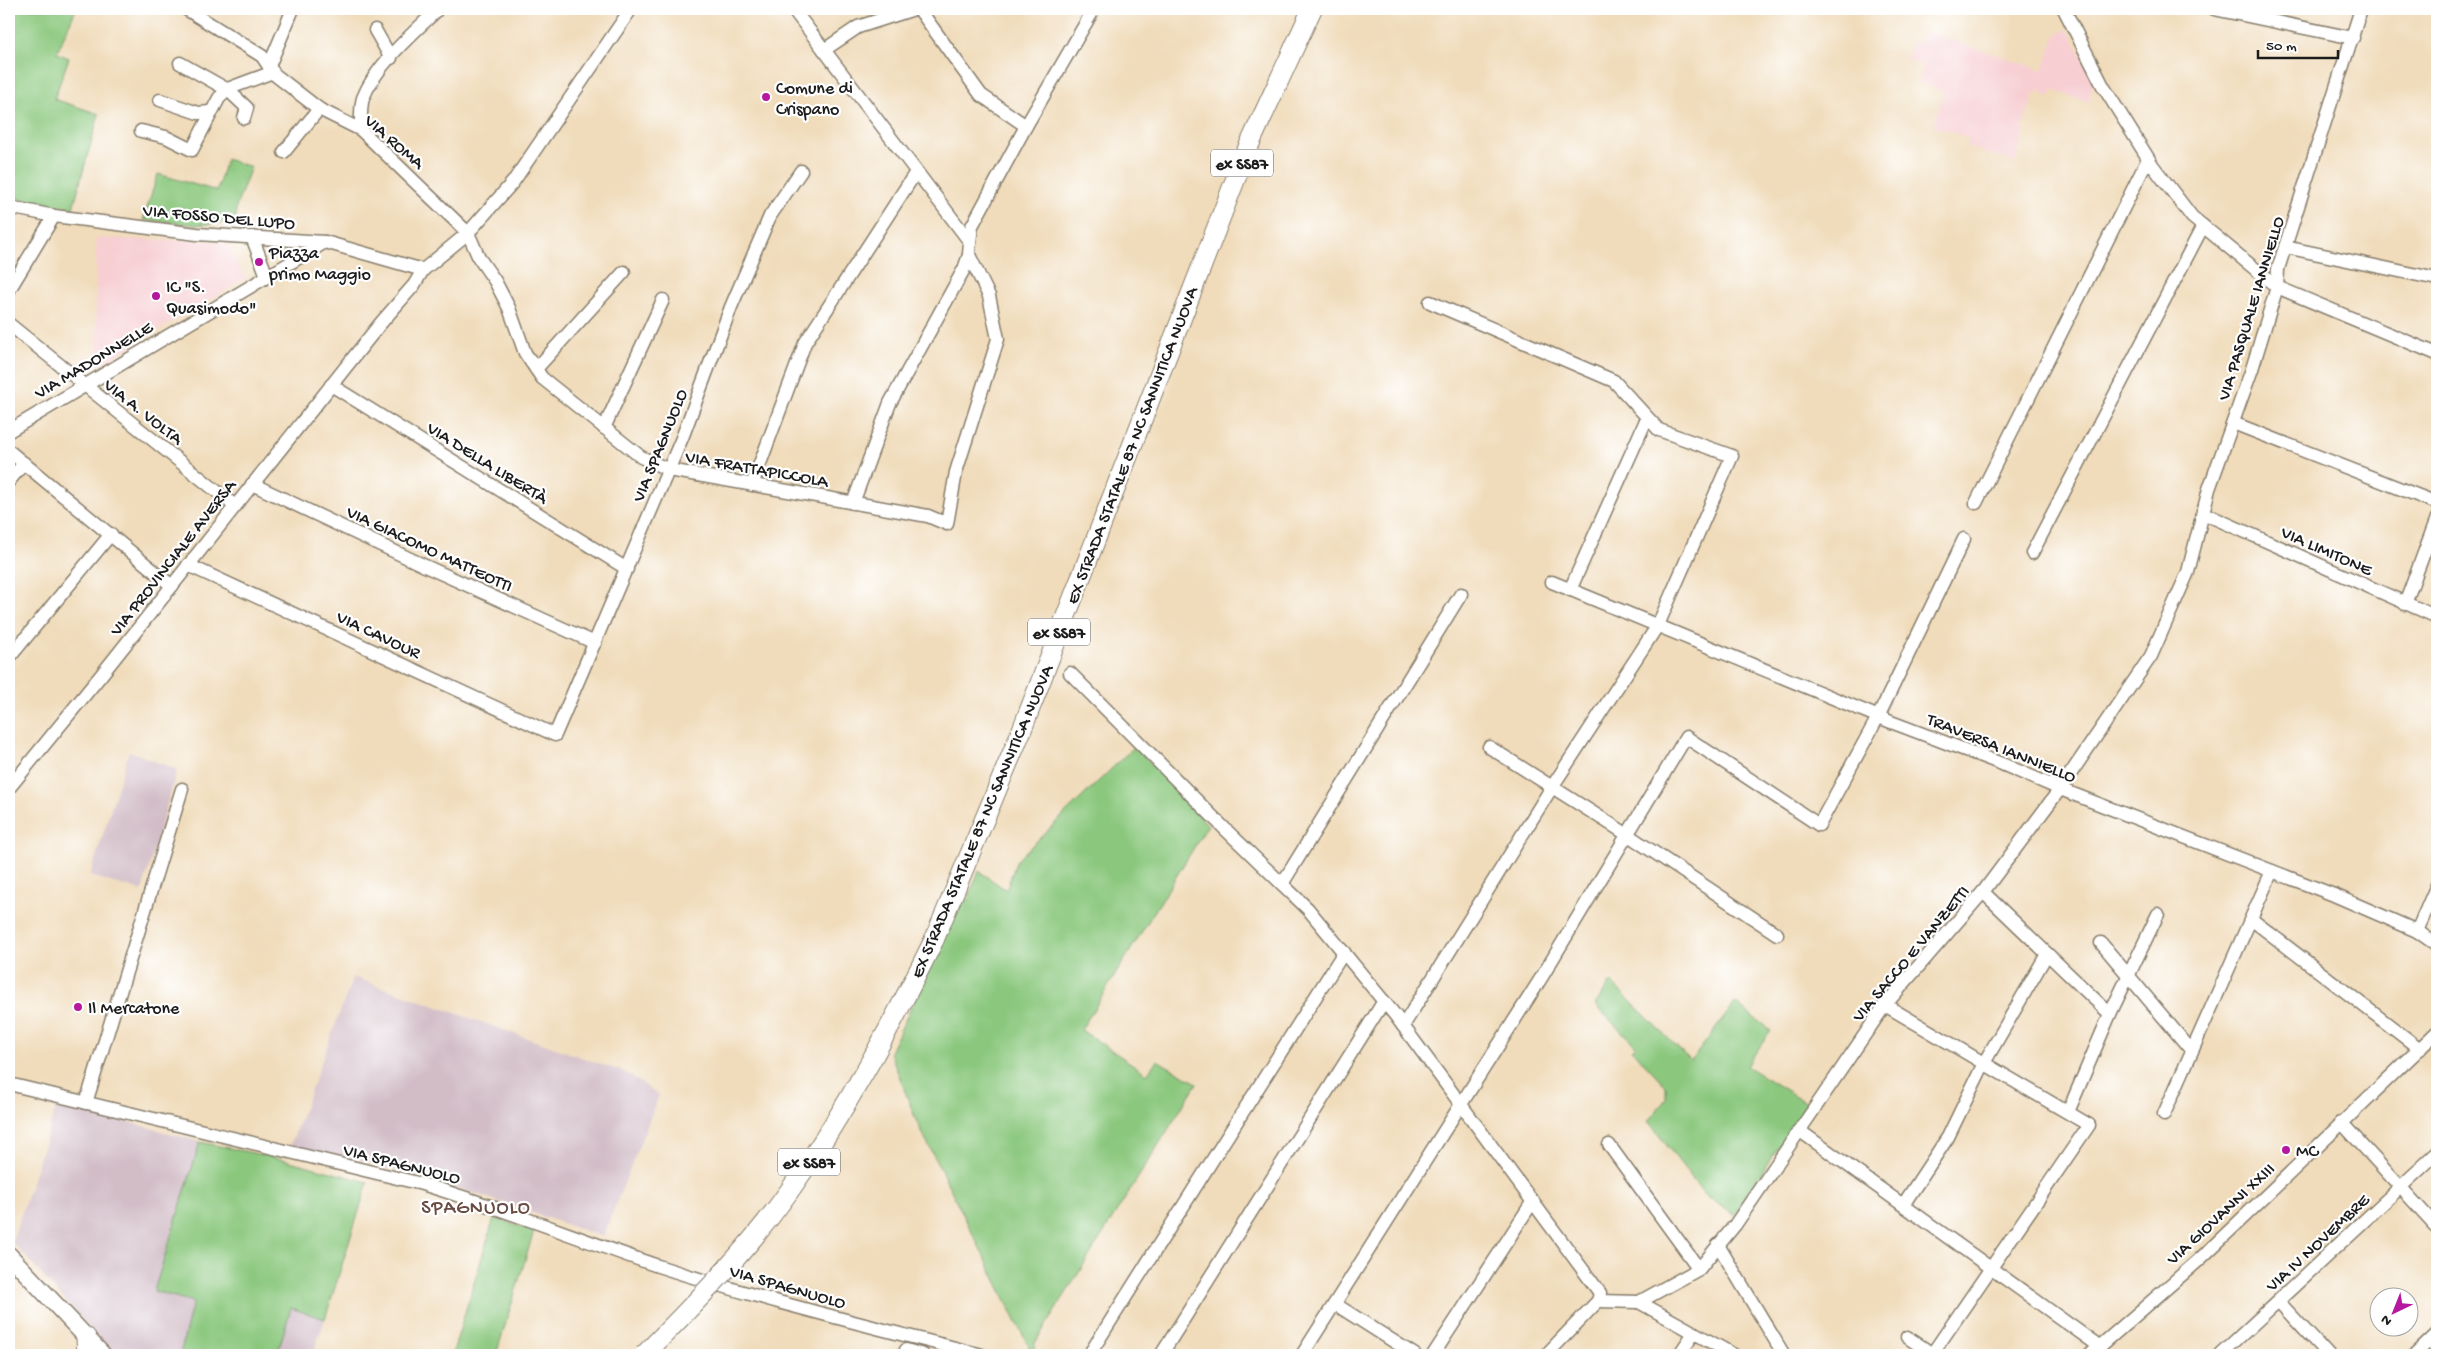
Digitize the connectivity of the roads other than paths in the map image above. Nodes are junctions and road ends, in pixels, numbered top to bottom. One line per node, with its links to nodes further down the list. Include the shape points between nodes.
1 (186, 9): 18 (street, VIA ROMA, via 262,56)
2 (293, 9): 18 (street)
3 (631, 9): 34 (street, VIA PROVINCIALE AVERSA, via 532,156)
4 (792, 9): 15 (street)
5 (914, 9): 15 (street, via 858,27)
6 (919, 9): 24 (street, via 981,95)
7 (1094, 9): 24 (street)
8 (1312, 9): 141 (highway, EX STRADA STATALE 87 NC SANNITICA NUOVA / ex SS87, bridge, via 1246,152 1024,723 934,940 844,1110 789,1192 731,1263)
9 (2064, 9): 28 (street, via 2103,86)
10 (2214, 9): 14 (street)
11 (2361, 9): 14 (street, VIA PASQUALE IANNIELLO)
12 (436, 11): 16 (street)
13 (375, 30): 16 (street)
14 (2353, 38): 38 (street, VIA PASQUALE IANNIELLO)
15 (824, 50): 30 (street)
16 (391, 58): 25 (street, via 378,72 363,99)
17 (180, 63): 19 (street)
18 (271, 69): 19 (street); 21 (street, VIA ROMA, via 288,87)
19 (228, 90): 22 (street); 23 (street, via 248,108)
20 (160, 100): 22 (street, via 198,113)
21 (319, 109): 25 (street, VIA ROMA); 27 (street)
22 (210, 112): 26 (street, via 192,150 166,137)
23 (244, 118)
24 (1026, 126): 37 (street, via 972,226)
25 (361, 130): 34 (street, VIA ROMA)
26 (141, 131)
27 (284, 152)
28 (2148, 159): 33 (street, via 2192,217); 64 (street)
29 (801, 171): 59 (street, VIA SPAGNUOLO, via 770,216)
30 (916, 172): 37 (street); 62 (street, via 805,343)
31 (9, 207): 32 (street, VIA FOSSO DEL LUPO)
32 (54, 216): 35 (street, VIA FOSSO DEL LUPO, via 197,234); 45 (street)
33 (2203, 226): 44 (street); 71 (street)
34 (468, 234): 40 (street, VIA PROVINCIALE AVERSA); 50 (street, VIA FRATTAPICCOLA, via 509,308 525,353)
35 (252, 237): 36 (street, VIA FOSSO DEL LUPO); 42 (street)
36 (325, 242): 40 (street, VIA FOSSO DEL LUPO); 42 (street, VIA MADONNELLE)
37 (970, 242): 39 (street)
38 (2285, 247): 43 (street); 44 (street, VIA PASQUALE IANNIELLO, via 2278,269)
39 (969, 255): 63 (street, via 890,403); 63 (street, VIA FRATTAPICCOLA, via 989,296 998,339 956,472 947,524 928,516)
40 (423, 270): 52 (street, VIA PROVINCIALE AVERSA)
41 (624, 272): 50 (street)
42 (267, 276): 51 (street, VIA MADONNELLE)
43 (2437, 279)
44 (2277, 287): 49 (street); 54 (street, VIA PASQUALE IANNIELLO)
45 (9, 290)
46 (663, 300): 55 (street)
47 (1430, 302): 53 (street, via 1614,381)
48 (9, 324): 51 (street, VIA A. VOLTA)
49 (2437, 354)
50 (536, 369): 55 (street, VIA FRATTAPICCOLA, via 560,394)
51 (84, 385): 56 (street, VIA MADONNELLE); 66 (street, VIA A. VOLTA)
52 (331, 385): 61 (street, VIA PROVINCIALE AVERSA); 73 (street, VIA DELLA LIBERTÀ)
53 (1647, 418): 76 (street); 81 (street, via 1659,430 1732,456)
54 (2233, 423): 65 (street); 67 (street, VIA PASQUALE IANNIELLO)
55 (604, 428): 59 (street, VIA FRATTAPICCOLA, via 641,457)
56 (9, 431)
57 (9, 451): 58 (street)
58 (24, 463): 60 (street); 69 (street)
59 (669, 470): 62 (street, VIA FRATTAPICCOLA); 73 (street, VIA SPAGNUOLO)
60 (9, 482)
61 (252, 484): 66 (street, VIA PROVINCIALE AVERSA); 82 (street, VIA GIACOMO MATTEOTTI)
62 (752, 485): 63 (street, VIA FRATTAPICCOLA)
63 (853, 503)
64 (1976, 503)
65 (2437, 503)
66 (235, 506): 72 (street, VIA PROVINCIALE AVERSA)
67 (2203, 514): 78 (street, VIA LIMITONE); 79 (street, VIA PASQUALE IANNIELLO, via 2188,572)
68 (2437, 518): 78 (street)
69 (111, 534): 75 (street); 83 (street)
70 (1964, 539): 85 (street)
71 (2032, 553)
72 (188, 565): 75 (street, VIA PROVINCIALE AVERSA); 86 (street, VIA CAVOUR)
73 (627, 569): 82 (street, VIA SPAGNUOLO)
74 (1552, 582): 76 (street, TRAVERSA IANNIELLO)
75 (172, 586): 89 (street, VIA PROVINCIALE AVERSA)
76 (1570, 590): 81 (street, TRAVERSA IANNIELLO)
77 (1461, 594): 94 (street)
78 (2405, 604): 80 (street, VIA LIMITONE)
79 (2169, 615): 91 (street, VIA SACCO E VANZETTI, via 2151,656)
80 (2437, 618)
81 (1658, 625): 85 (street, TRAVERSA IANNIELLO); 88 (street)
82 (595, 643): 86 (street, VIA SPAGNUOLO)
83 (9, 658)
84 (1070, 673): 94 (street)
85 (1878, 717): 91 (street, TRAVERSA IANNIELLO); 92 (street, via 1819,824 1686,737)
86 (555, 735)
87 (1489, 747): 88 (street)
88 (1552, 787): 92 (street); 109 (street)
89 (9, 788)
90 (182, 789): 115 (street)
91 (2060, 789): 93 (street, TRAVERSA IANNIELLO); 96 (street, VIA SACCO E VANZETTI)
92 (1628, 835): 100 (street); 116 (street)
93 (2272, 871): 98 (street); 99 (street, TRAVERSA IANNIELLO)
94 (1282, 884): 103 (street)
95 (2437, 885): 99 (street)
96 (1983, 892): 104 (street); 107 (street, VIA SACCO E VANZETTI)
97 (2158, 914): 105 (street)
98 (2251, 919): 111 (street); 112 (street)
99 (2417, 931): 102 (street, TRAVERSA IANNIELLO)
100 (1777, 934)
101 (2102, 943): 105 (street)
102 (2437, 945)
103 (1344, 952): 106 (street); 145 (street)
104 (2047, 954): 108 (street); 113 (street)
105 (2128, 976): 108 (street); 112 (street)
106 (1384, 1001): 109 (street); 146 (street)
107 (1885, 1005): 113 (street); 120 (street, VIA SACCO E VANZETTI)
108 (2110, 1014): 117 (street)
109 (1403, 1026): 116 (street)
110 (2437, 1032): 111 (street, VIA GIOVANNI XXIII)
111 (2420, 1049): 119 (street, VIA GIOVANNI XXIII)
112 (2191, 1050): 118 (street)
113 (1984, 1063): 117 (street); 125 (street, via 1948,1137)
114 (9, 1084): 115 (street, VIA SPAGNUOLO)
115 (86, 1103): 144 (street, VIA SPAGNUOLO, via 422,1184 658,1266 771,1301)
116 (1461, 1104): 124 (street); 134 (street)
117 (2068, 1112): 130 (street, via 2089,1125)
118 (2164, 1114)
119 (2341, 1122): 123 (street); 139 (street, VIA GIOVANNI XXIII, via 2200,1259)
120 (1800, 1131): 125 (street); 127 (street, VIA SACCO E VANZETTI)
121 (1609, 1144): 129 (street)
122 (2437, 1152): 123 (street, VIA IV NOVEMBRE)
123 (2400, 1187): 126 (street); 133 (street, VIA IV NOVEMBRE)
124 (1533, 1201): 131 (street, via 1600,1293); 149 (street)
125 (1903, 1205): 130 (street)
126 (2437, 1227)
127 (1718, 1245): 129 (street, VIA SACCO E VANZETTI); 153 (street)
128 (9, 1255): 138 (main road)
129 (1699, 1268): 132 (street, VIA SACCO E VANZETTI)
130 (1990, 1268): 139 (street); 154 (street)
131 (1598, 1301): 132 (street); 150 (street)
132 (1639, 1302): 135 (street)
133 (2279, 1302): 156 (street, VIA IV NOVEMBRE); 157 (street)
134 (1335, 1304): 147 (street); 148 (street)
135 (1694, 1333): 151 (street); 152 (street)
136 (2437, 1334): 158 (street)
137 (1908, 1337): 154 (street)
138 (86, 1346): 140 (main road)
139 (2099, 1346): 155 (street, VIA GIOVANNI XXIII)
140 (102, 1355)
141 (644, 1355)
142 (904, 1355): 143 (street, via 906,1350)
143 (923, 1355)
144 (982, 1355)
145 (1089, 1355)
146 (1161, 1355)
147 (1302, 1355)
148 (1415, 1355)
149 (1433, 1355)
150 (1546, 1355)
151 (1679, 1355)
152 (1734, 1355)
153 (1784, 1355)
154 (1933, 1355)
155 (2090, 1355)
156 (2220, 1355)
157 (2328, 1355)
158 (2415, 1355)

